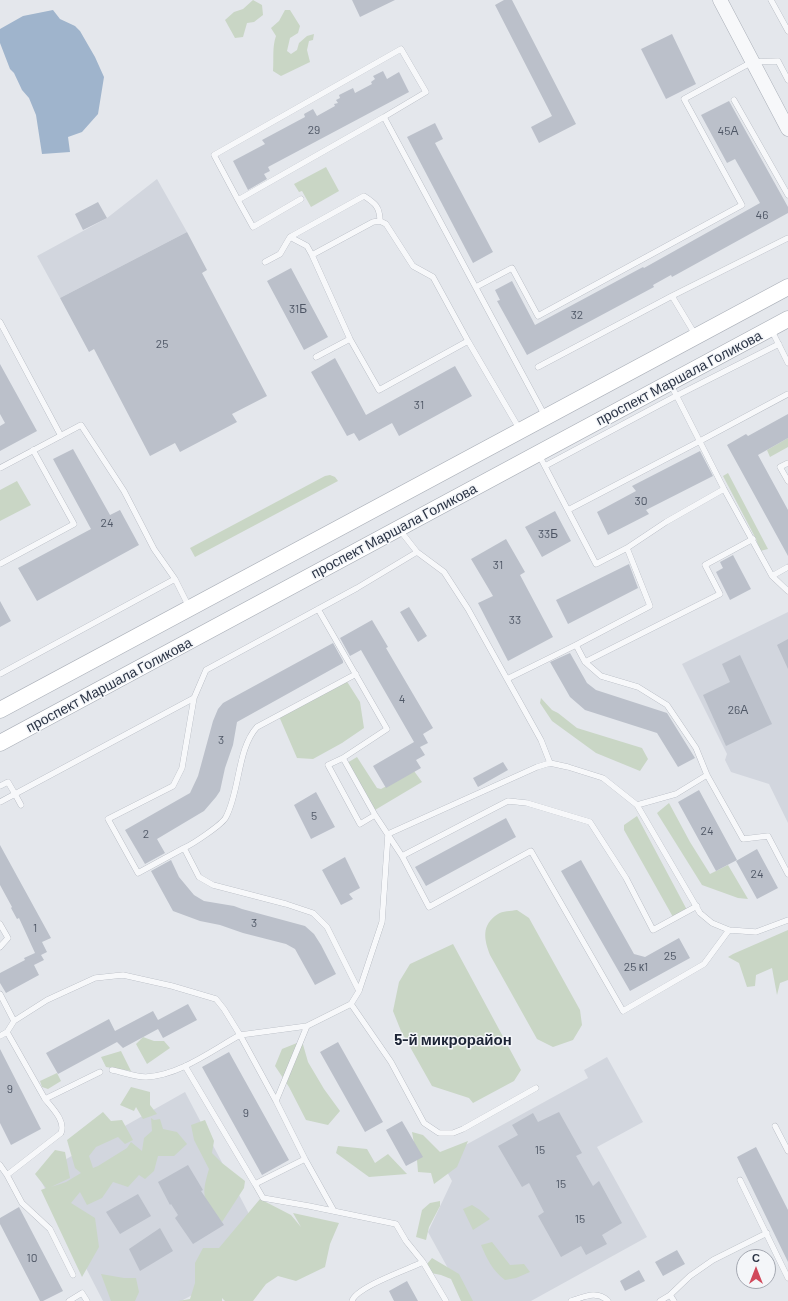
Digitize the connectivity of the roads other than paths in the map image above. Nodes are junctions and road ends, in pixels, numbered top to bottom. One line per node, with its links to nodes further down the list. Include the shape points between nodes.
1 (771, 0): 3 (lane)
2 (721, 1): 4 (street)
3 (788, 31)
4 (752, 62): 5 (lane, via 778,61); 8 (street); 17 (lane, via 684,98 742,205 538,316 512,268)
5 (788, 80)
6 (734, 100): 9 (lane)
7 (384, 117): 11 (lane); 11 (lane, via 426,92 401,49 214,155); 17 (lane)
8 (788, 129)
9 (788, 195)
10 (301, 199): 11 (lane, via 253,227)
11 (238, 200)
12 (380, 221): 13 (lane, via 380,212 373,201 364,196); 15 (lane); 25 (lane, via 386,224 413,266 433,277)
13 (290, 237): 15 (lane, via 307,246); 16 (lane, via 280,254)
14 (788, 238): 19 (lane)
15 (312, 255): 24 (lane)
16 (265, 262)
17 (476, 287): 32 (lane)
18 (788, 287): 23 (main road, проспект Маршала Голикова)
19 (672, 296): 23 (lane); 29 (lane)
20 (788, 319): 22 (main road, проспект Маршала Голикова)
21 (0, 322): 34 (lane)
22 (771, 328): 26 (lane); 30 (main road, проспект Маршала Голикова)
23 (696, 336): 32 (main road, проспект Маршала Голикова)
24 (350, 339): 25 (lane, via 380,390); 27 (lane)
25 (468, 341): 33 (lane)
26 (779, 344): 28 (lane); 30 (lane)
27 (316, 357)
28 (788, 362)
29 (538, 367)
30 (673, 390): 35 (lane); 37 (main road, проспект Маршала Голикова)
31 (788, 394): 35 (lane)
32 (545, 417): 33 (main road, проспект Маршала Голикова)
33 (520, 431): 52 (main road, проспект Маршала Голикова)
34 (61, 436): 36 (lane); 50 (lane, via 81,425 124,491 154,549)
35 (700, 441): 41 (lane); 42 (lane)
36 (33, 450): 39 (lane); 47 (lane, via 74,524)
37 (542, 460): 42 (lane); 43 (main road, проспект Маршала Голикова)
38 (788, 463): 40 (lane, via 780,467)
39 (0, 468)
40 (788, 481)
41 (724, 489): 44 (lane); 45 (lane)
42 (568, 510): 45 (lane, via 596,564)
43 (398, 529): 46 (lane); 61 (main road, проспект Маршала Голикова)
44 (753, 539): 49 (lane); 55 (lane, via 705,565 720,594)
45 (627, 548): 54 (lane, via 650,606)
46 (417, 552): 53 (lane); 58 (lane, via 444,572)
47 (0, 564)
48 (788, 566): 49 (lane)
49 (772, 576): 51 (lane)
50 (175, 579): 52 (lane); 56 (lane)
51 (788, 591)
52 (190, 608): 60 (main road, проспект Маршала Голикова)
53 (318, 609): 57 (lane); 59 (lane, via 206,670)
54 (576, 645): 55 (lane); 58 (lane)
55 (585, 662): 64 (lane, via 601,676 638,688 667,705 696,748)
56 (0, 674)
57 (356, 674): 62 (lane, via 387,729); 72 (lane, via 257,727 250,734 226,819)
58 (507, 679): 63 (lane, via 541,740)
59 (194, 698): 66 (lane); 72 (lane, via 182,768 173,786 108,819 138,873)
60 (0, 710)
61 (2, 739)
62 (343, 758): 70 (lane); 70 (lane, via 328,765 360,824)
63 (550, 763): 69 (lane, via 603,778); 71 (lane)
64 (707, 774): 69 (lane, via 676,794); 74 (lane, via 743,839 768,836)
65 (0, 786): 66 (lane, via 8,782)
66 (15, 794): 67 (lane); 68 (lane)
67 (0, 802)
68 (21, 805)
69 (637, 805): 75 (lane)
70 (376, 816): 71 (lane)
71 (388, 834): 73 (lane); 80 (lane, via 382,922)
72 (184, 848): 80 (lane, via 199,877 213,885 313,913 328,927)
73 (402, 856): 75 (lane, via 508,801 527,803 590,822 626,878 653,930); 78 (lane, via 429,907 531,851 622,1011 704,964)
74 (788, 874)
75 (697, 906): 78 (lane, via 700,913 712,923)
76 (788, 920): 78 (lane, via 756,932)
77 (0, 924): 79 (lane, via 8,938)
78 (729, 930)
79 (0, 947)
80 (359, 991): 82 (lane)
81 (0, 994): 83 (lane)
82 (351, 1004): 84 (lane); 91 (lane, via 391,1062 424,1123 439,1133 453,1133 463,1129)
83 (14, 1021): 85 (lane); 86 (lane, via 46,1000 95,978 123,975 216,999)
84 (307, 1026): 86 (lane); 93 (lane)
85 (7, 1032): 87 (lane); 92 (lane)
86 (240, 1035): 88 (lane); 93 (lane)
87 (0, 1036)
88 (185, 1066): 89 (lane, via 144,1077); 100 (lane)
89 (112, 1070)
90 (100, 1072): 92 (lane)
91 (536, 1088)
92 (45, 1099): 98 (lane, via 62,1122 63,1129)
93 (276, 1101): 96 (lane)
94 (775, 1126): 95 (lane)
95 (788, 1151)
96 (304, 1159): 100 (lane); 101 (lane)
97 (0, 1165): 98 (lane)
98 (7, 1175): 104 (lane, via 22,1203 50,1229)
99 (740, 1180): 102 (lane)
100 (255, 1184): 101 (lane, via 263,1198)
101 (334, 1211): 103 (lane, via 396,1224)
102 (767, 1233): 105 (lane); 106 (lane, via 713,1260 690,1276)
103 (423, 1262): 109 (lane, via 371,1285 358,1293); 110 (lane)
104 (73, 1275)
105 (788, 1278)
106 (670, 1295): 113 (lane); 114 (lane)
107 (69, 1301): 108 (lane, via 82,1293)
108 (87, 1301)
109 (352, 1301)
110 (446, 1301)
111 (571, 1301): 112 (lane, via 594,1294)
112 (608, 1301)
113 (660, 1301)
114 (674, 1301)

